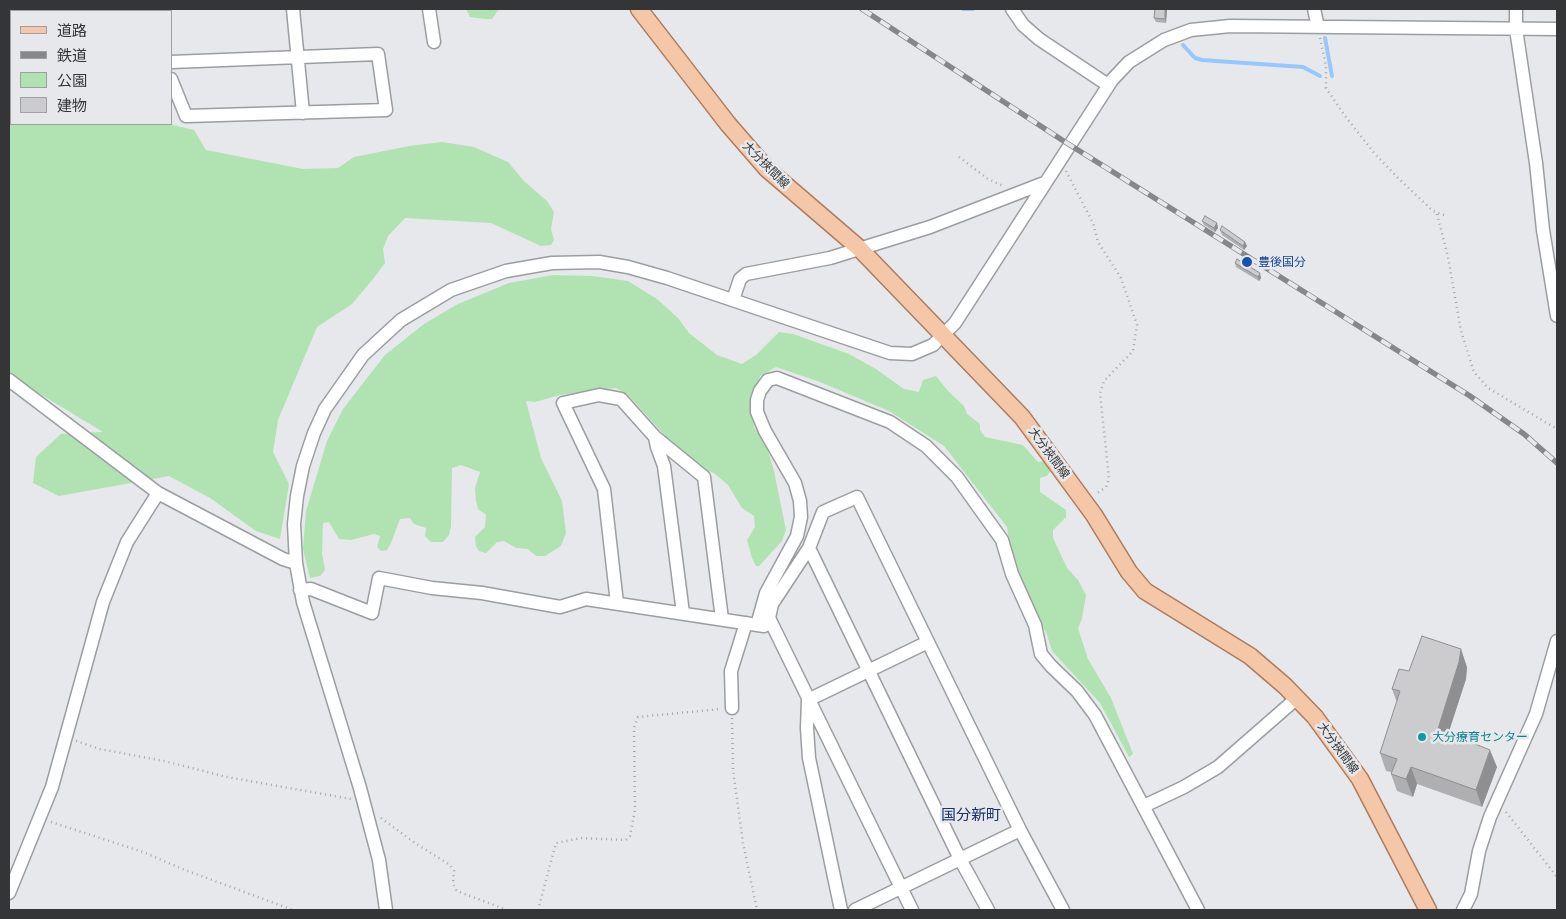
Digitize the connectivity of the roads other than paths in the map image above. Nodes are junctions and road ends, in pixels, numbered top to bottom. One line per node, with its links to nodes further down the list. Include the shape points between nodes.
1 (293, 9): 11 (street)
2 (429, 9): 10 (street)
3 (639, 9): 17 (main road, 大分挾間線, via 754,156)
4 (1012, 9): 14 (street, via 1023,25 1039,39)
5 (1314, 9): 7 (street)
6 (1516, 9): 8 (street)
7 (1318, 27): 8 (street); 14 (street, via 1230,26 1182,32 1140,54)
8 (1516, 29): 9 (street); 19 (street, via 1536,163 1542,230)
9 (1557, 30)
10 (434, 42)
11 (298, 57): 12 (street); 15 (street); 15 (street, via 378,54 386,110)
12 (172, 62)
13 (172, 81): 15 (street, via 186,116)
14 (1108, 86): 16 (street)
15 (303, 113)
16 (1044, 183): 17 (street, via 930,227); 20 (street)
17 (859, 248): 18 (street, via 830,258 744,275); 20 (main road, 大分挾間線)
18 (733, 300): 20 (street, via 898,354 920,352); 25 (street, via 628,267 570,262 536,265 492,275 451,290 425,304 363,354 320,421 298,489 294,524)
19 (1557, 316)
20 (944, 336): 35 (main road, 大分挾間線, via 1030,426 1144,592 1250,656)
21 (9, 380): 23 (street)
22 (655, 437): 27 (street, via 621,399 599,396 563,403 604,489); 28 (street, via 664,466); 29 (street, via 704,477)
23 (158, 493): 25 (street); 42 (street, via 127,542 103,602 67,738 40,819)
24 (809, 548): 31 (street, via 772,604 769,618); 33 (street, via 823,512 857,497); 34 (street)
25 (296, 563): 26 (street)
26 (300, 590): 27 (street, via 311,589 372,612 379,578 560,607 586,598); 43 (street, via 379,860)
27 (617, 603): 28 (street)
28 (682, 613): 29 (street)
29 (722, 619): 30 (street)
30 (752, 624): 31 (street); 37 (street, via 731,671); 38 (street, via 797,536 801,517 795,484 757,412 757,400 764,385 777,378 890,422 926,446 950,468 1002,540 1012,574 1035,625 1042,654 1088,704)
31 (772, 627): 36 (street)
32 (1557, 640): 51 (street, via 1536,714 1482,839 1471,894)
33 (928, 642): 34 (street); 39 (street)
34 (869, 671): 36 (street); 40 (street)
35 (1297, 698): 38 (street, via 1218,767 1184,788); 50 (main road, 大分挾間線, via 1325,729 1360,780)
36 (808, 700): 41 (street); 44 (street, via 809,758)
37 (732, 708)
38 (1144, 806): 49 (street)
39 (1020, 830): 40 (street); 48 (street)
40 (960, 859): 41 (street); 47 (street)
41 (901, 888): 45 (street); 46 (street)
42 (9, 893)
43 (386, 910)
44 (841, 910)
45 (855, 910)
46 (912, 910)
47 (988, 910)
48 (1063, 910)
49 (1198, 910)
50 (1428, 910)
51 (1463, 910)

